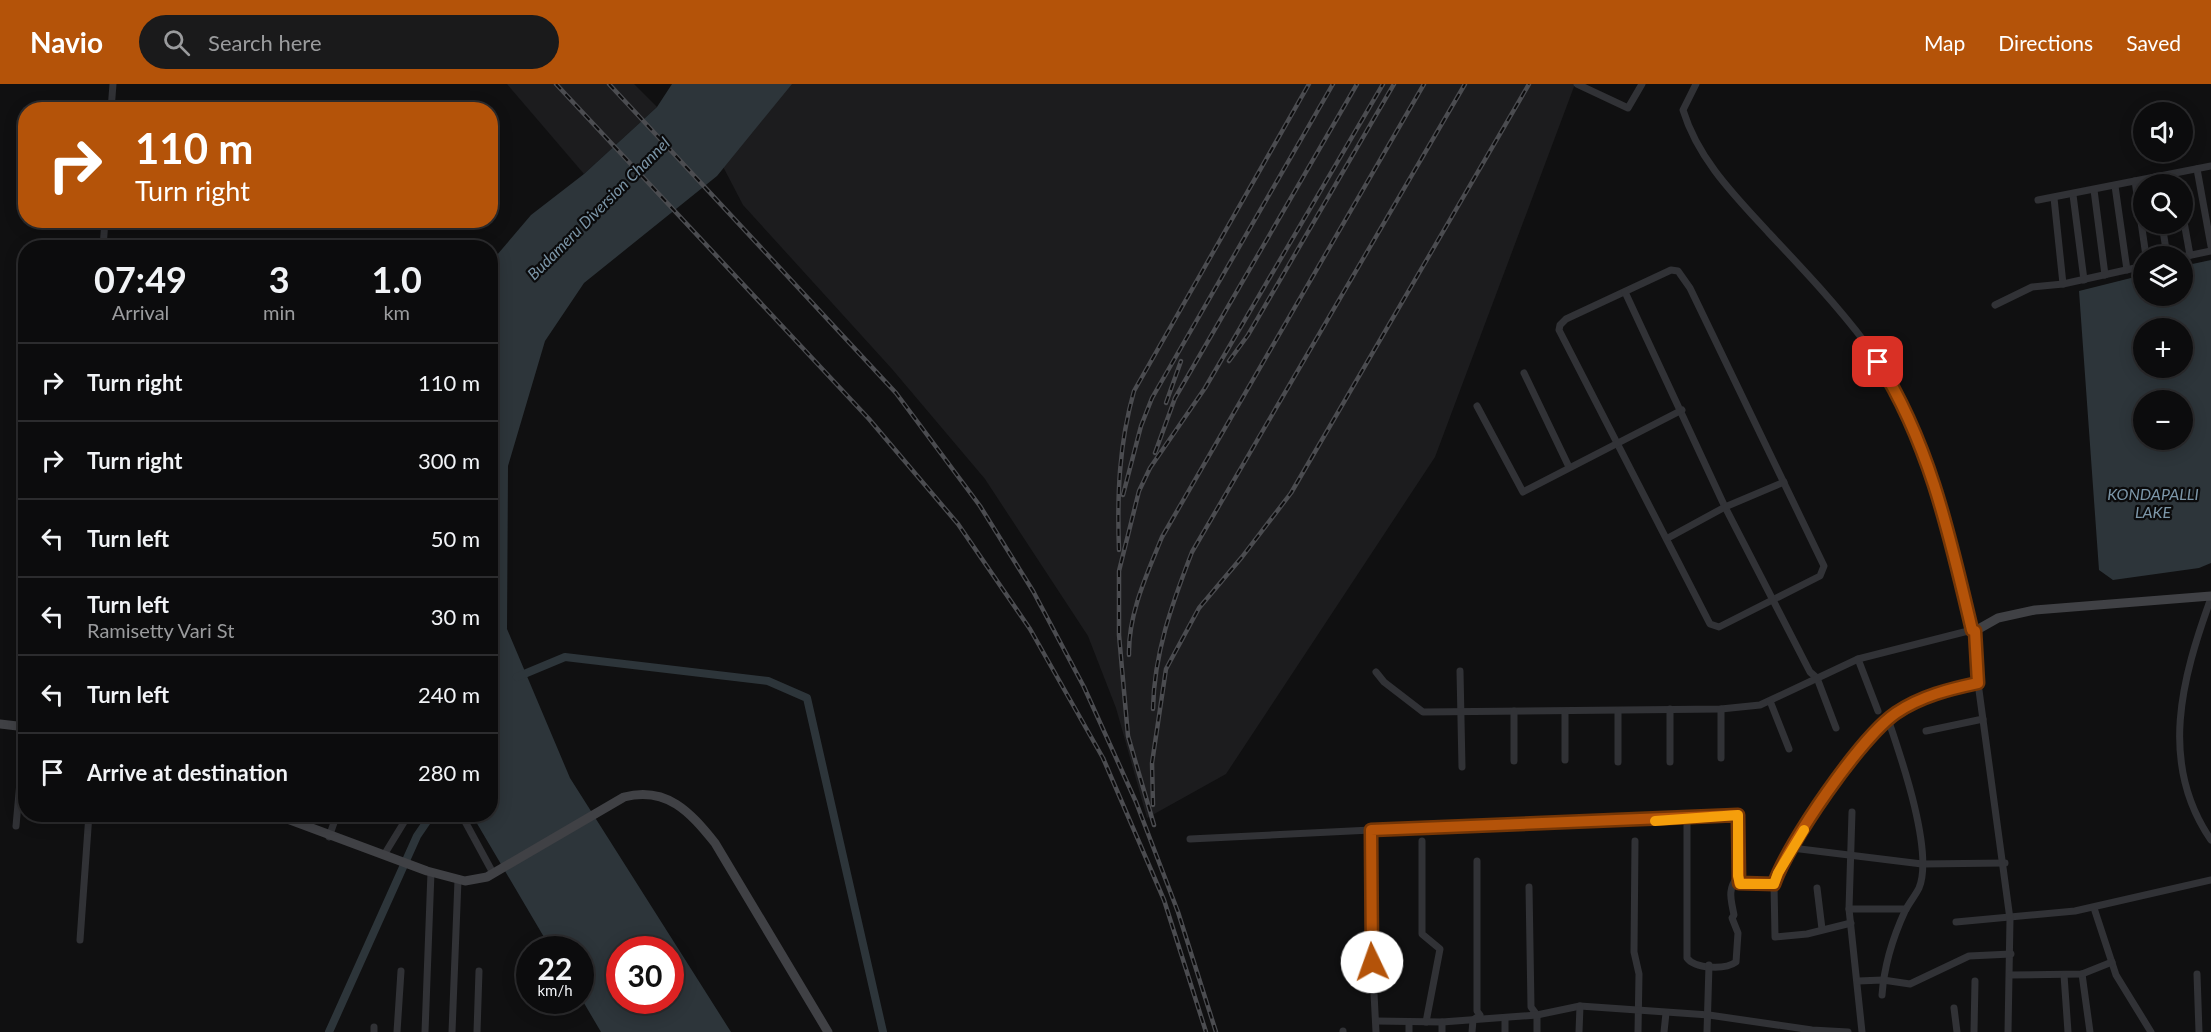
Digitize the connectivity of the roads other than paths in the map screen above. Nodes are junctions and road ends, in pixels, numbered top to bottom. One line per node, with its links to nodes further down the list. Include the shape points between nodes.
1 (113, 84): 5 (street)
2 (1577, 84): 3 (street, via 1628,108)
3 (1642, 84)
4 (1696, 84): 35 (street, via 1683,110 1700,151 1842,314 1899,395 1940,499)
5 (112, 102)
6 (2211, 166): 7 (street)
7 (2197, 169): 8 (street); 15 (street)
8 (2176, 174)
9 (2133, 182): 10 (street)
10 (2115, 186): 11 (street); 19 (street)
11 (2094, 190): 12 (street); 20 (street)
12 (2073, 195): 13 (street); 21 (street)
13 (2054, 198): 14 (street); 22 (street)
14 (2038, 200)
15 (2211, 246)
16 (2211, 251): 17 (street)
17 (2193, 255)
18 (2133, 269): 19 (street)
19 (2127, 270): 20 (street)
20 (2105, 275): 21 (street)
21 (2084, 280): 22 (street)
22 (2063, 285): 24 (street, via 2032,287)
23 (1625, 292): 27 (street); 28 (street, via 1560,325); 30 (street, via 1671,270 1678,271 1690,288)
24 (1995, 305)
25 (1524, 373): 29 (street)
26 (1477, 406): 29 (street, via 1522,492)
27 (1682, 410): 28 (street); 31 (street)
28 (1616, 441): 29 (street); 32 (street)
29 (1569, 467)
30 (1784, 482): 31 (street); 33 (street, via 1824,566 1820,576)
31 (1725, 507): 32 (street); 33 (street)
32 (1668, 538): 33 (street, via 1713,627)
33 (1773, 601): 39 (street, via 1810,672)
34 (2210, 601): 35 (main road, via 2036,610 1998,618); 74 (street, via 2184,680 2179,744 2192,810)
35 (1974, 630): 36 (street); 40 (main road)
36 (1858, 659): 39 (street); 47 (street)
37 (1460, 671): 44 (street)
38 (1376, 672): 44 (street, via 1423,712)
39 (1818, 678): 41 (street); 53 (street)
40 (1978, 683): 49 (street, via 1916,702); 50 (street)
41 (1770, 701): 43 (street); 55 (street)
42 (1670, 709): 43 (street); 46 (street); 60 (street)
43 (1721, 709): 56 (street)
44 (1461, 711): 45 (street); 61 (street)
45 (1514, 711): 48 (street); 58 (street)
46 (1618, 711): 48 (street); 59 (street)
47 (1878, 711)
48 (1565, 712): 57 (street)
49 (1888, 719): 77 (street, via 1860,747); 82 (street, via 1914,809)
50 (1983, 719): 54 (street); 81 (street)
51 (0, 724): 52 (main road)
52 (18, 726)
53 (1836, 728)
54 (1926, 731)
55 (1789, 748)
56 (1721, 758)
57 (1565, 760)
58 (1514, 761)
59 (1618, 762)
60 (1670, 762)
61 (1462, 767)
62 (18, 804): 70 (street)
63 (1852, 812): 78 (street)
64 (1688, 819): 71 (street); 85 (street, via 1738,815); 101 (street, via 1687,958)
65 (88, 822): 98 (street)
66 (293, 822): 72 (main road)
67 (334, 822): 72 (street)
68 (405, 822): 79 (street)
69 (465, 822): 84 (street)
70 (16, 826)
71 (1371, 830): 73 (street); 120 (street, via 1370,915)
72 (329, 837): 79 (main road)
73 (1190, 839)
74 (2211, 840)
75 (1422, 841): 122 (street, via 1422,934 1440,949)
76 (1635, 841): 114 (street, via 1634,952)
77 (1792, 848): 78 (street); 88 (street)
78 (1850, 855): 82 (street); 92 (street)
79 (386, 856): 83 (main road)
80 (1477, 861): 119 (street, via 1480,1015)
81 (2005, 863): 82 (street); 94 (street)
82 (1922, 864): 93 (street, via 1919,887)
83 (431, 872): 86 (main road); 125 (street)
84 (493, 873): 86 (main road, via 473,881); 128 (main road, via 629,796 656,795 677,802 715,843)
85 (1738, 876): 88 (street, via 1740,884); 101 (street, via 1729,892 1738,933 1738,957 1733,965)
86 (458, 880): 126 (street)
87 (2211, 880): 91 (street)
88 (1774, 884): 97 (street, via 1774,938)
89 (1529, 887): 116 (street, via 1531,1007)
90 (1817, 888): 97 (street)
91 (2094, 908): 94 (street); 100 (street)
92 (1849, 909): 93 (street); 96 (street)
93 (1906, 909): 108 (street)
94 (2010, 919): 95 (street); 99 (street)
95 (1956, 922)
96 (1851, 923): 97 (street); 109 (street)
97 (1822, 929)
98 (80, 940)
99 (2011, 954): 106 (street); 108 (street, via 1969,956 1910,984)
100 (2112, 962): 104 (street); 146 (street)
101 (1709, 965): 117 (street)
102 (401, 971): 124 (street)
103 (479, 971): 127 (street)
104 (2082, 974): 107 (street); 145 (street)
105 (2197, 974): 147 (street)
106 (2010, 975): 107 (street); 143 (street)
107 (2064, 975): 144 (street)
108 (1883, 980): 109 (street); 111 (street)
109 (1858, 981): 140 (street)
110 (1975, 981): 142 (street)
111 (1882, 995)
112 (1580, 1006): 114 (street); 116 (street); 135 (street)
113 (1954, 1008): 141 (street)
114 (1640, 1009): 115 (street); 136 (street)
115 (1666, 1013): 117 (street); 137 (street)
116 (1538, 1015): 118 (street); 134 (street)
117 (1709, 1015): 138 (street); 139 (street)
118 (1505, 1018): 119 (street); 133 (street)
119 (1473, 1020): 123 (street); 132 (street)
120 (1376, 1021): 121 (street); 129 (street)
121 (1409, 1022): 122 (street); 130 (street)
122 (1426, 1022): 123 (street)
123 (1443, 1022): 131 (street)
124 (397, 1032)
125 (425, 1032)
126 (452, 1032)
127 (477, 1032)
128 (828, 1032)
129 (1376, 1032)
130 (1409, 1032)
131 (1442, 1032)
132 (1472, 1032)
133 (1505, 1032)
134 (1537, 1032)
135 (1579, 1032)
136 (1638, 1032)
137 (1664, 1032)
138 (1707, 1032)
139 (1848, 1032)
140 (1862, 1032)
141 (1957, 1032)
142 (1974, 1032)
143 (2008, 1032)
144 (2068, 1032)
145 (2090, 1032)
146 (2151, 1032)
147 (2199, 1032)

